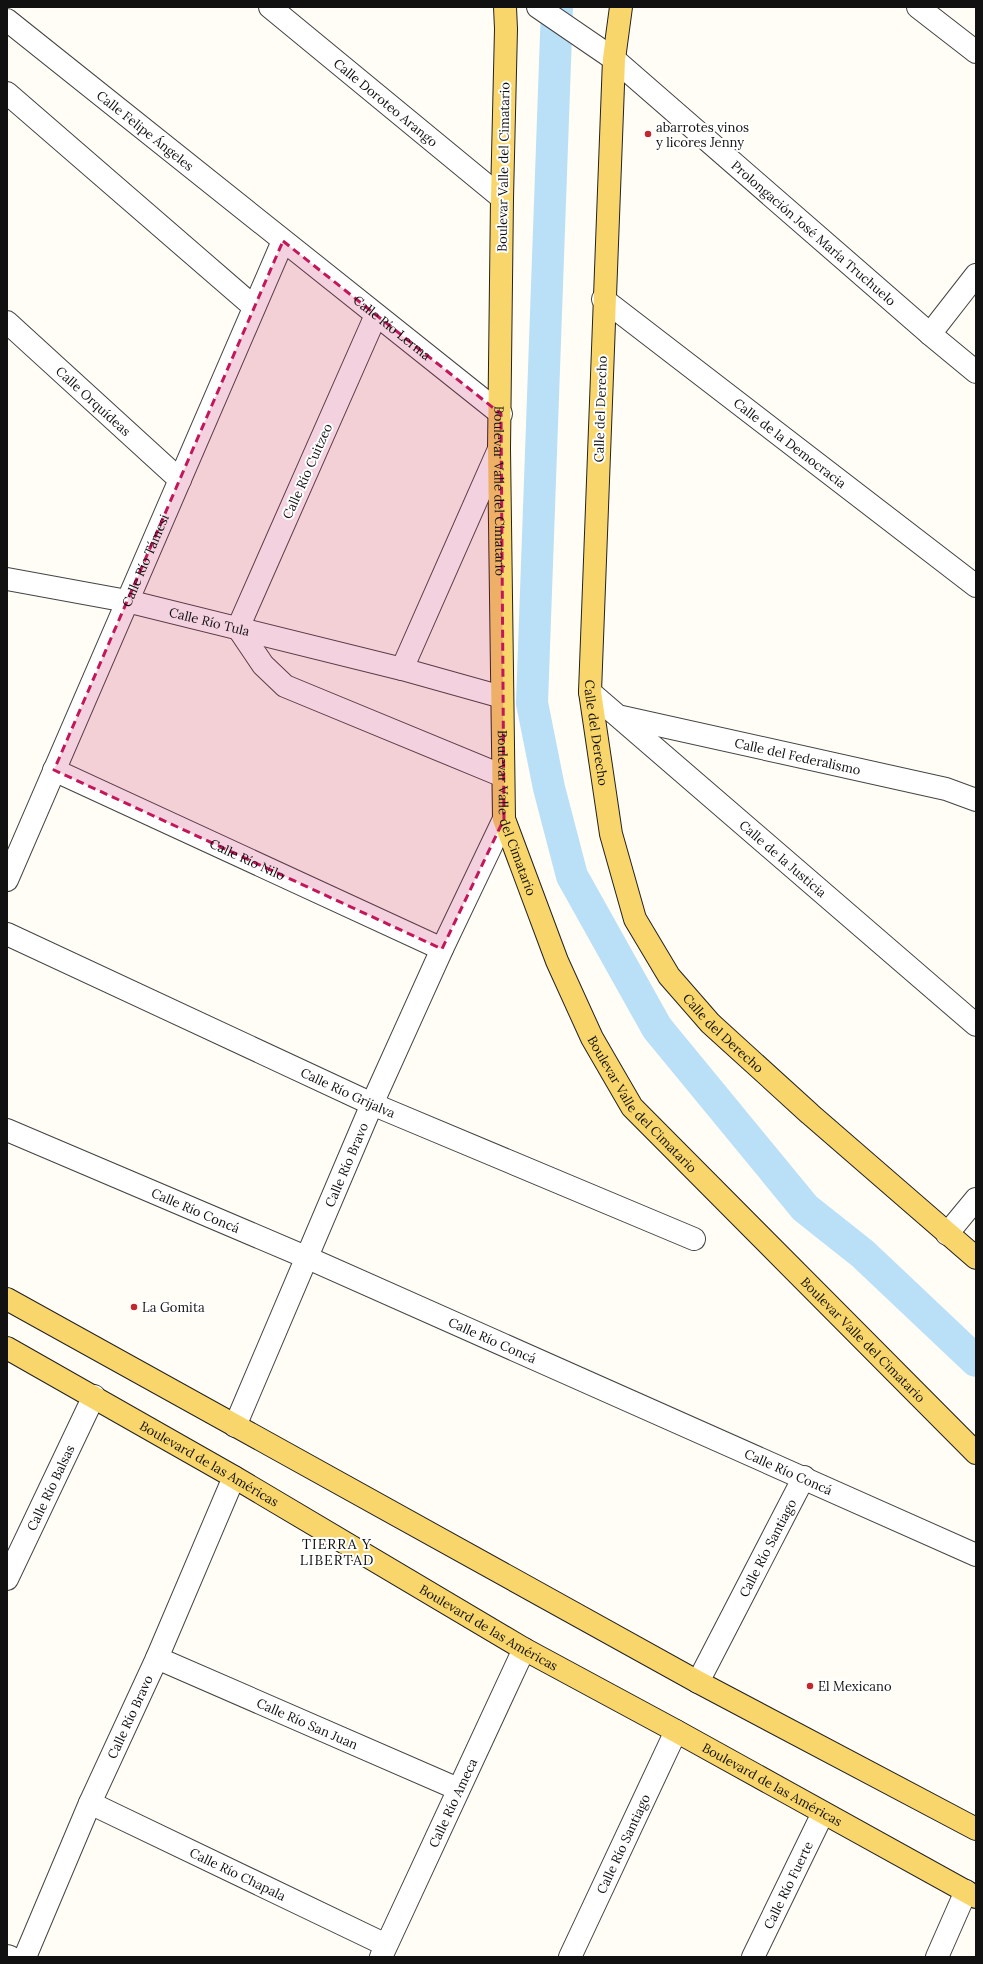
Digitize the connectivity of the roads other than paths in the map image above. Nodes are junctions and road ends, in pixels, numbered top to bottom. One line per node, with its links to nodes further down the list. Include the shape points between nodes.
1 (270, 7): 10 (street, Calle Doroteo Arango)
2 (505, 7): 10 (main road, Boulevar Valle del Cimatario)
3 (620, 7): 8 (main road)
4 (918, 7): 7 (street)
5 (539, 8): 8 (street, Prolongación José María Truchuelo)
6 (7, 20): 11 (street, Calle Felipe Ángeles)
7 (976, 52)
8 (606, 53): 13 (main road, Calle del Derecho); 17 (street, Prolongación José María Truchuelo)
9 (7, 93): 14 (street)
10 (502, 198): 19 (main road, Boulevar Valle del Cimatario)
11 (283, 241): 14 (street, Calle Río Támesi); 15 (street, Calle Río Lerma)
12 (976, 275): 17 (street)
13 (603, 299): 23 (street, Calle de la Democracia); 27 (main road, Calle del Derecho)
14 (254, 307): 21 (street, Calle Río Támesi)
15 (376, 315): 19 (street, Calle Río Lerma); 25 (street, Calle Río Cuitzeo)
16 (7, 322): 21 (street, Calle Orquídeas)
17 (930, 334): 18 (street, Prolongación José María Truchuelo)
18 (976, 372)
19 (501, 414): 20 (main road, Boulevar Valle del Cimatario)
20 (499, 449): 26 (street); 28 (main road, Boulevar Valle del Cimatario)
21 (180, 480): 24 (street, Calle Río Támesi)
22 (10, 578): 24 (street, Calle Río Tula)
23 (976, 586)
24 (127, 601): 25 (street, Calle Río Tula); 30 (street, Calle Río Támesi)
25 (238, 628): 26 (street, Calle Río Tula); 31 (street, via 263,665 286,686)
26 (402, 669): 28 (street, Calle Río Tula)
27 (590, 692): 29 (street, Calle de la Justicia); 41 (main road, Calle del Derecho, via 611,834 635,919 669,976 710,1023)
28 (502, 697): 31 (main road, Boulevar Valle del Cimatario)
29 (619, 716): 32 (street, Calle del Federalismo, via 946,789); 37 (street, Calle de la Justicia)
30 (54, 770): 34 (street, Calle Río Támesi); 36 (street, Calle Río Nilo)
31 (503, 776): 33 (main road, Boulevar Valle del Cimatario)
32 (976, 800)
33 (504, 819): 36 (street, Calle Río Bravo); 49 (main road, Boulevar Valle del Cimatario, via 557,961 592,1038 632,1107)
34 (7, 880)
35 (7, 934): 38 (street, Calle Río Grijalva)
36 (442, 949): 38 (street, Calle Río Bravo)
37 (976, 1025)
38 (372, 1104): 42 (street, Calle Río Grijalva); 43 (street, Calle Río Bravo)
39 (7, 1130): 43 (street, Calle Río Concá)
40 (976, 1199): 41 (street)
41 (947, 1234): 44 (main road, Calle del Derecho)
42 (694, 1239)
43 (308, 1258): 48 (street, Calle Río Bravo); 51 (street, Calle Río Concá)
44 (976, 1258)
45 (7, 1299): 48 (main road)
46 (7, 1348): 47 (main road, Boulevard de las Américas)
47 (94, 1396): 50 (main road, Boulevard de las Américas); 53 (street, Calle Río Balsas)
48 (235, 1426): 56 (main road)
49 (976, 1453)
50 (234, 1477): 54 (main road, Boulevard de las Américas); 55 (street, Calle Río Bravo)
51 (804, 1477): 52 (street, Calle Río Concá); 56 (street, Calle Río Santiago)
52 (976, 1555)
53 (7, 1579)
54 (524, 1649): 57 (main road, Boulevard de las Américas); 58 (street, Calle Río Ameca)
55 (157, 1658): 58 (street, Calle Río San Juan); 59 (street, Calle Río Bravo)
56 (698, 1682): 61 (main road)
57 (676, 1731): 60 (main road, Boulevard de las Américas); 67 (street, Calle Río Santiago)
58 (458, 1790): 63 (street, Calle Río Ameca)
59 (90, 1803): 63 (street, Calle Río Chapala); 66 (street, Calle Río Bravo)
60 (823, 1813): 62 (main road, Boulevard de las Américas); 68 (street, Calle Río Fuerte)
61 (976, 1829)
62 (971, 1894): 69 (street)
63 (383, 1951)
64 (7, 1956): 65 (street)
65 (10, 1957)
66 (26, 1957)
67 (570, 1957)
68 (753, 1957)
69 (937, 1957)

